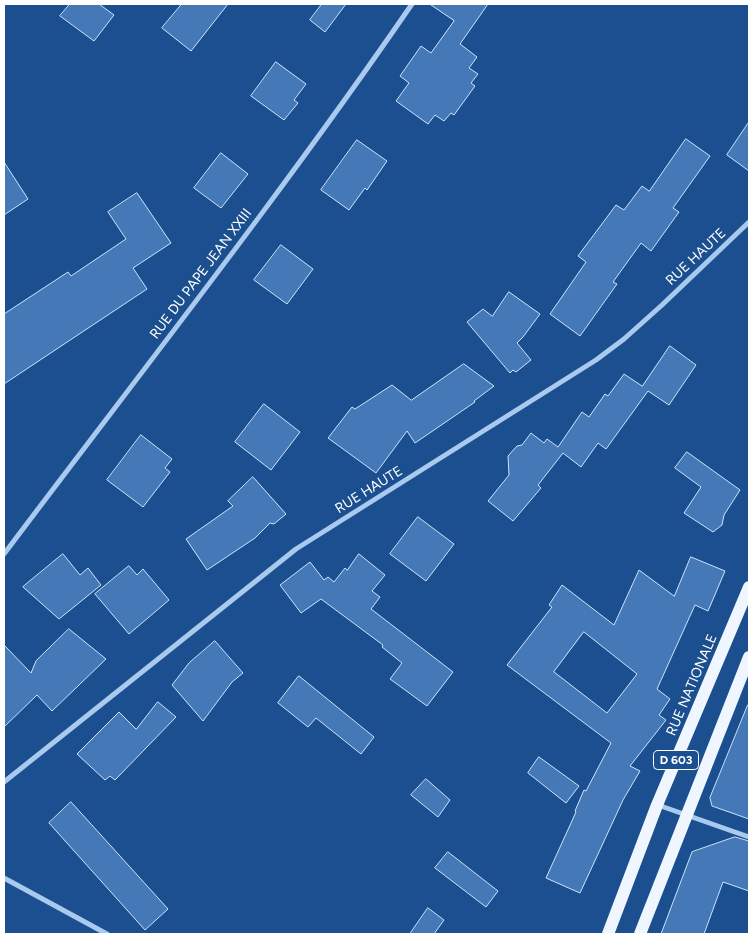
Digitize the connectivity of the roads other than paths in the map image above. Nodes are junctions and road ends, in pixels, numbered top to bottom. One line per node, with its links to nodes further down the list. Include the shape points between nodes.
1 (412, 4): 3 (street, RUE DU PAPE JEAN XXIII, via 296,167)
2 (749, 222): 6 (street, RUE HAUTE, via 624,339 596,360 296,549)
3 (4, 554)
4 (749, 587): 7 (main road, RUE NATIONALE / D 603)
5 (749, 657): 8 (main road, D 603)
6 (4, 782)
7 (657, 805): 8 (street); 12 (main road, RUE NATIONALE / D 603)
8 (687, 816): 9 (street); 13 (main road, D 603)
9 (749, 837)
10 (4, 878): 11 (street)
11 (107, 934)
12 (608, 934)
13 (640, 934)

